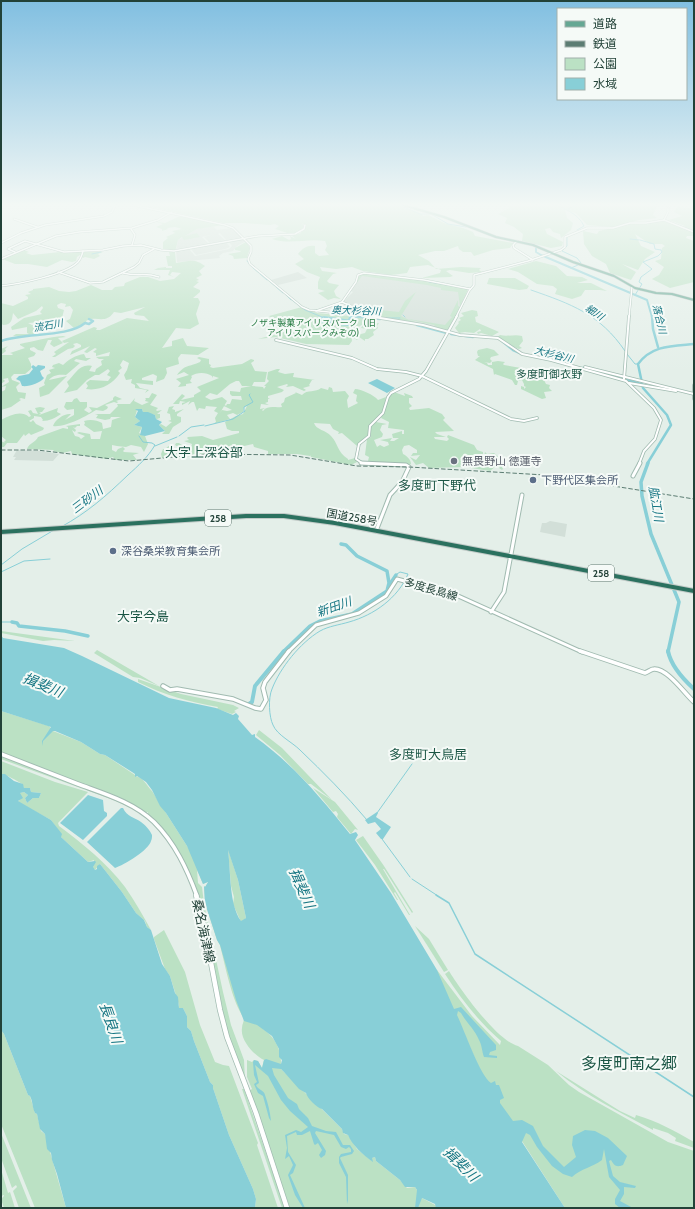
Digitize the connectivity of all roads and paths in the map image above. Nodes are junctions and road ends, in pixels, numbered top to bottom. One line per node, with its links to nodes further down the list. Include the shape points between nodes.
1 (79, 259): 6 (street)
2 (140, 259): 7 (street, via 135,266)
3 (248, 259): 14 (street, via 251,265 302,307)
4 (568, 259): 10 (main road, via 614,276)
5 (533, 260): 11 (street, via 475,274 474,285)
6 (58, 272): 7 (street, via 93,284); 9 (street, via 37,280)
7 (122, 273): 8 (street, via 134,276 147,273)
8 (159, 277)
9 (1, 286)
10 (632, 287): 12 (main road); 19 (street)
11 (470, 289): 13 (street, via 365,272 358,275); 16 (street)
12 (694, 300)
13 (342, 302): 14 (street); 15 (street, via 364,312)
14 (314, 312): 15 (street)
15 (362, 316): 16 (street)
16 (449, 332): 18 (street); 19 (street, via 495,337 518,352)
17 (276, 340): 18 (street, via 352,358 377,369)
18 (422, 376): 25 (street, via 507,418); 28 (street, via 390,395 381,416 370,426 369,436 359,444 356,459 362,463 409,466 405,478 390,494)
19 (625, 378): 20 (street); 23 (street)
20 (629, 383): 22 (street); 26 (street, via 654,408 660,420 655,439 644,451)
21 (694, 386): 23 (street)
22 (682, 392)
23 (694, 394): 24 (street)
24 (694, 399)
25 (537, 418)
26 (633, 476)
27 (522, 495): 30 (street)
28 (376, 530): 29 (highway, 国道258号 / 258, via 284,516 254,516); 30 (highway, 国道258号 / 258)
29 (1, 531)
30 (511, 556): 31 (highway, 国道258号 / 258); 32 (street, via 504,592)
31 (694, 590)
32 (491, 612): 33 (street, 多度長島線, via 456,595 397,579 389,593 359,613 310,629 292,647 265,682 263,688 266,700 261,709 254,709 246,703 229,698 170,690); 34 (street, 多度長島線, via 594,658 645,673 654,669 660,670)
33 (162, 686)
34 (694, 702)
35 (1, 754): 36 (street, 桑名海津線, via 135,807 159,826 178,853 194,888 200,910 226,1036 256,1113)
36 (287, 1208)

